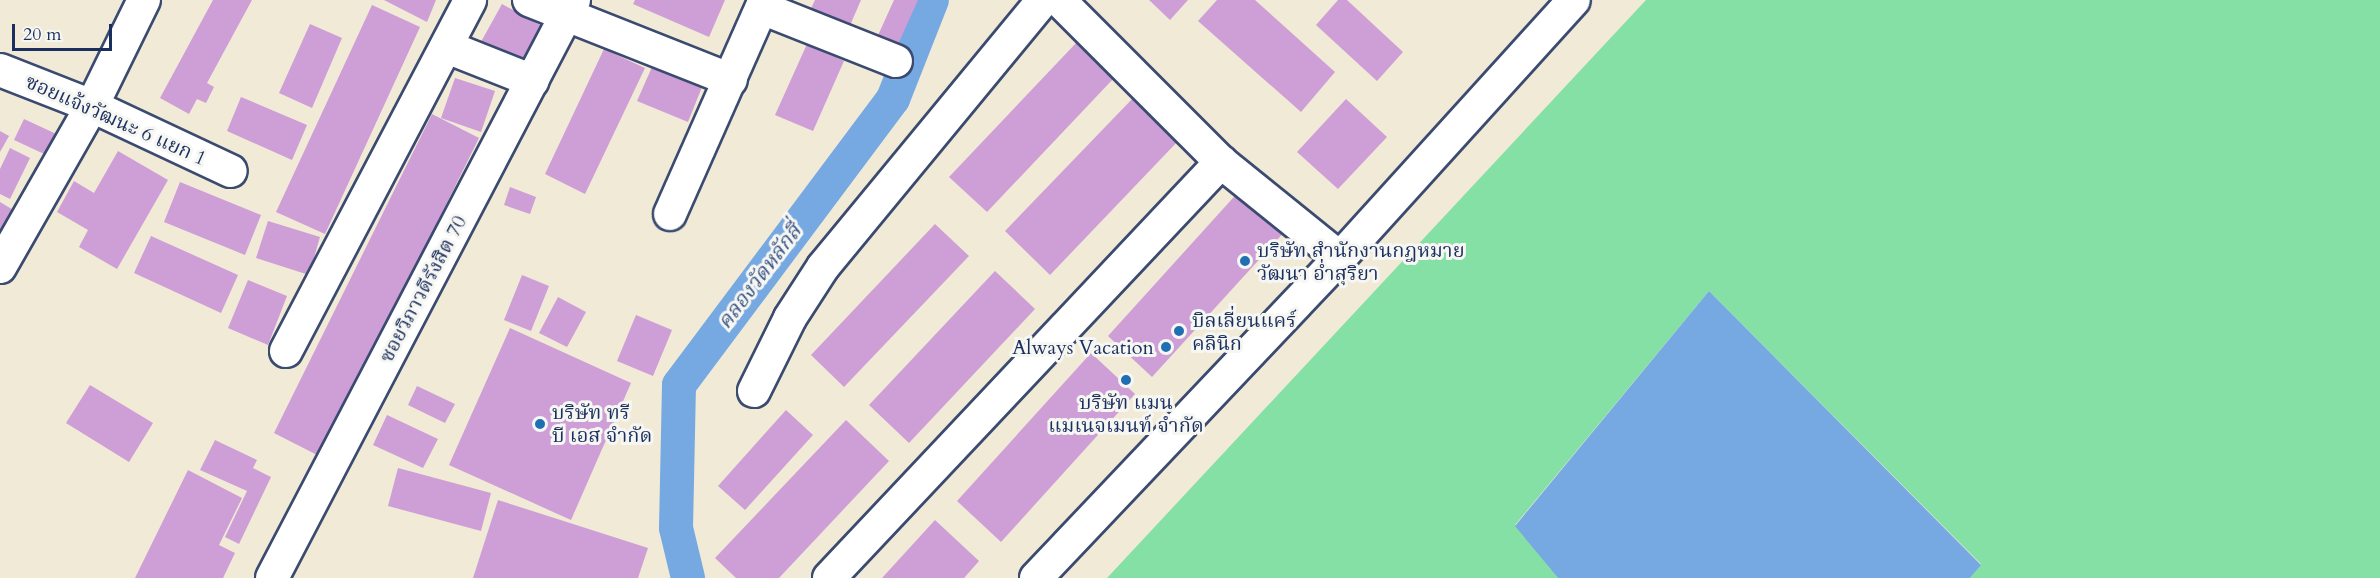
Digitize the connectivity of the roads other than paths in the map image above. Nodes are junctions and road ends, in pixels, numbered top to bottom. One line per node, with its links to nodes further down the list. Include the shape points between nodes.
1 (144, 0): 14 (street)
2 (470, 0): 9 (street)
3 (530, 0): 8 (street)
4 (1043, 0): 21 (street, via 823,267 790,318)
5 (1059, 0): 15 (street)
6 (1574, 0): 18 (street)
7 (763, 4): 10 (street); 12 (street)
8 (571, 7): 12 (street); 13 (street, ซอยวิภาวดีรังสิต 70)
9 (447, 47): 13 (street); 20 (street)
10 (896, 61)
11 (0, 70): 14 (street, ซอยแจ้งวัฒนะ 6 แยก 1)
12 (730, 80): 17 (street)
13 (533, 81): 22 (street, ซอยวิภาวดีรังสิต 70)
14 (93, 106): 16 (street, ซอยแจ้งวัฒนะ 6 แยก 1); 19 (street)
15 (1221, 162): 18 (street); 23 (street)
16 (231, 171)
17 (670, 214)
18 (1340, 258): 24 (street)
19 (0, 267)
20 (286, 351)
21 (754, 391)
22 (272, 578)
23 (829, 578)
24 (1036, 578)

